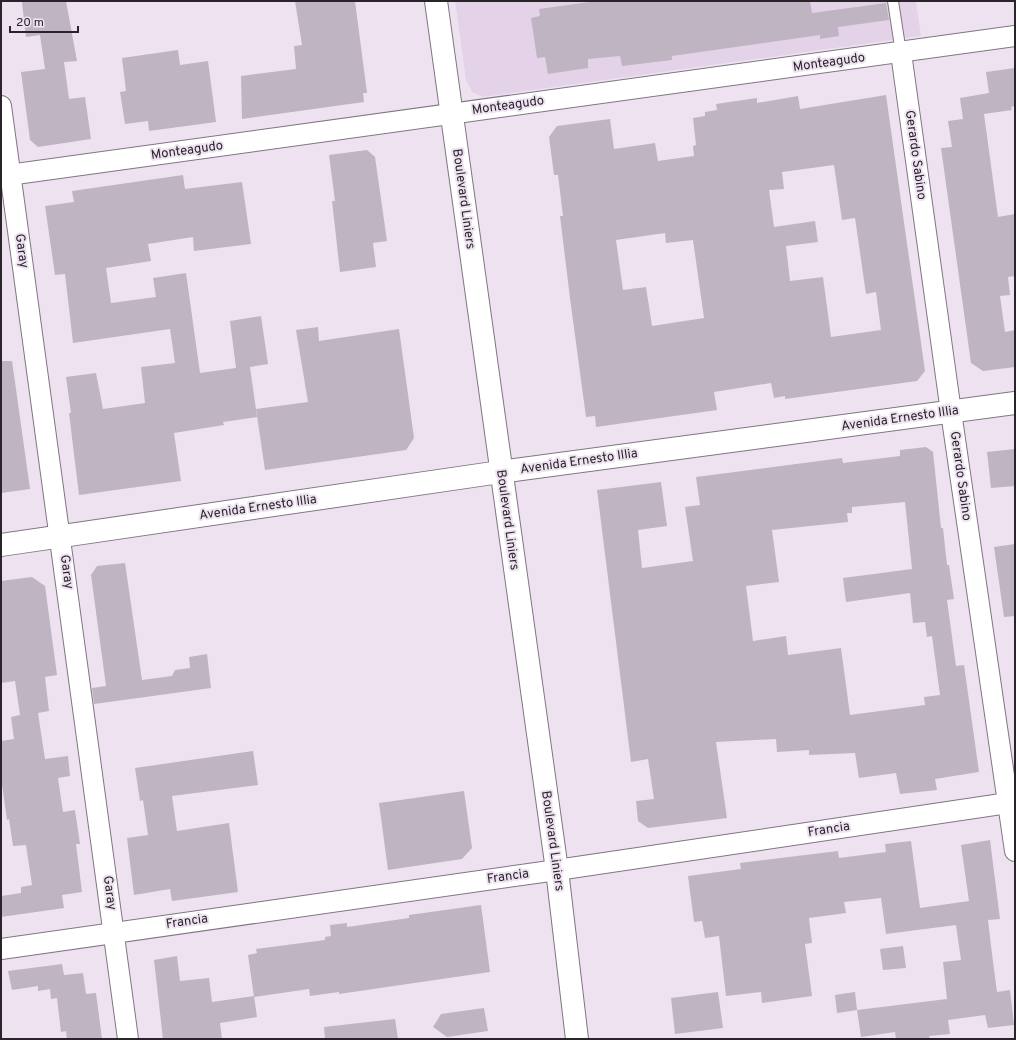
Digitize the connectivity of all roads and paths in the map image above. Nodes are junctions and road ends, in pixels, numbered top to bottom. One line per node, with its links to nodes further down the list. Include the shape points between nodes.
1 (436, 1): 6 (main road, Boulevard Liniers)
2 (893, 1): 4 (lane)
3 (1015, 36): 4 (street, Monteagudo)
4 (901, 53): 6 (street, Monteagudo); 9 (street, Gerardo Sabino)
5 (1, 106): 7 (street, Garay)
6 (452, 114): 7 (street, Monteagudo); 10 (main road, Boulevard Liniers)
7 (6, 176): 11 (street, Garay)
8 (1015, 403): 9 (main road, Avenida Ernesto Illia)
9 (951, 412): 10 (main road, Avenida Ernesto Illia); 13 (street, Gerardo Sabino)
10 (500, 472): 11 (main road, Avenida Ernesto Illia); 15 (main road, Boulevard Liniers)
11 (61, 537): 12 (main road, Avenida Ernesto Illia); 16 (street, Garay)
12 (1, 545)
13 (1012, 802): 14 (street, Gerardo Sabino); 15 (street, Francia)
14 (1015, 851)
15 (557, 870): 16 (street, Francia); 19 (main road, Boulevard Liniers)
16 (114, 932): 17 (street, Francia); 18 (street, Garay)
17 (1, 949)
18 (128, 1039)
19 (577, 1039)

